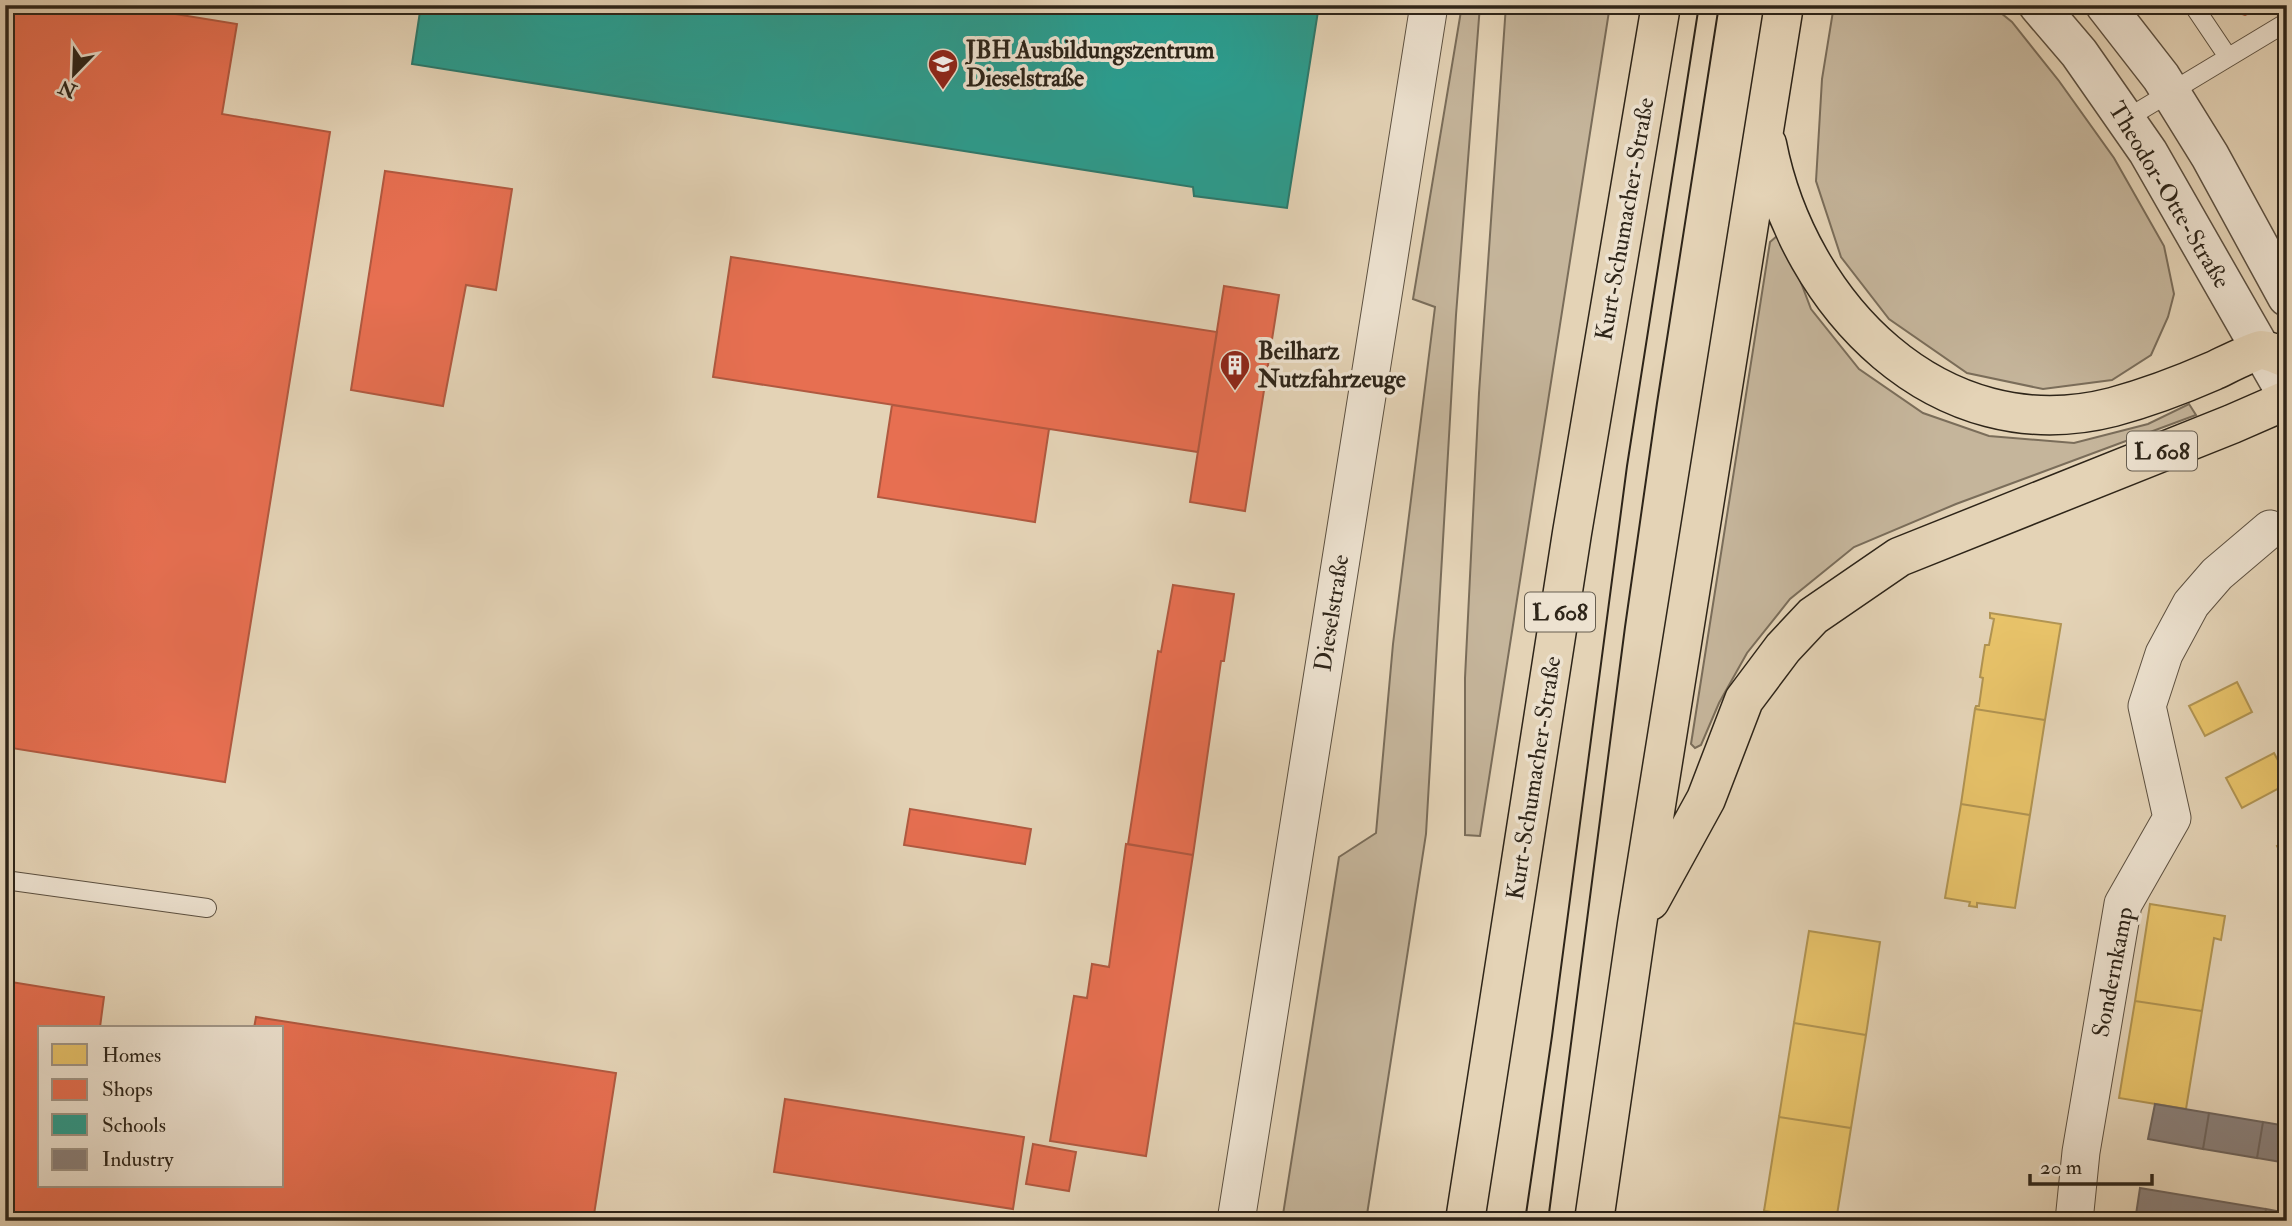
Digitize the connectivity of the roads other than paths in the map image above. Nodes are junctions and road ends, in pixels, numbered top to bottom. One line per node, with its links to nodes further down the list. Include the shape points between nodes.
1 (1429, 5): 19 (street, Dieselstraße)
2 (1661, 5): 20 (main road, Kurt-Schumacher-Straße / L 608, via 1572,533)
3 (1784, 5): 11 (main road, L 608)
4 (2038, 5): 10 (street, Theodor-Otte-Straße, via 2080,53)
5 (2105, 5): 9 (street, Theodor-Otte-Straße)
6 (2193, 5): 8 (lane)
7 (2287, 22): 8 (lane)
8 (2228, 57): 9 (lane)
9 (2170, 92): 10 (lane); 12 (street, Theodor-Otte-Straße)
10 (2126, 119): 13 (street, Theodor-Otte-Straße)
11 (1764, 128): 13 (main road, L 608, via 1771,167 1795,230 1832,296 1869,339 1909,373 1954,396 2008,411 2059,415 2124,403); 18 (main road, L 608)
12 (2287, 298)
13 (2274, 354): 14 (street, Theodor-Otte-Straße)
14 (2287, 398): 18 (main road, L 608, via 1899,557 1813,616 1744,700 1706,799)
15 (2270, 529): 22 (street, Sondernkamp, via 2217,574 2191,604 2164,654 2147,706 2172,818 2123,904 2081,1152)
16 (5, 880): 17 (lane)
17 (207, 908)
18 (1637, 924): 21 (main road, L 608)
19 (1236, 1221)
20 (1465, 1221)
21 (1594, 1221)
22 (2074, 1221)

